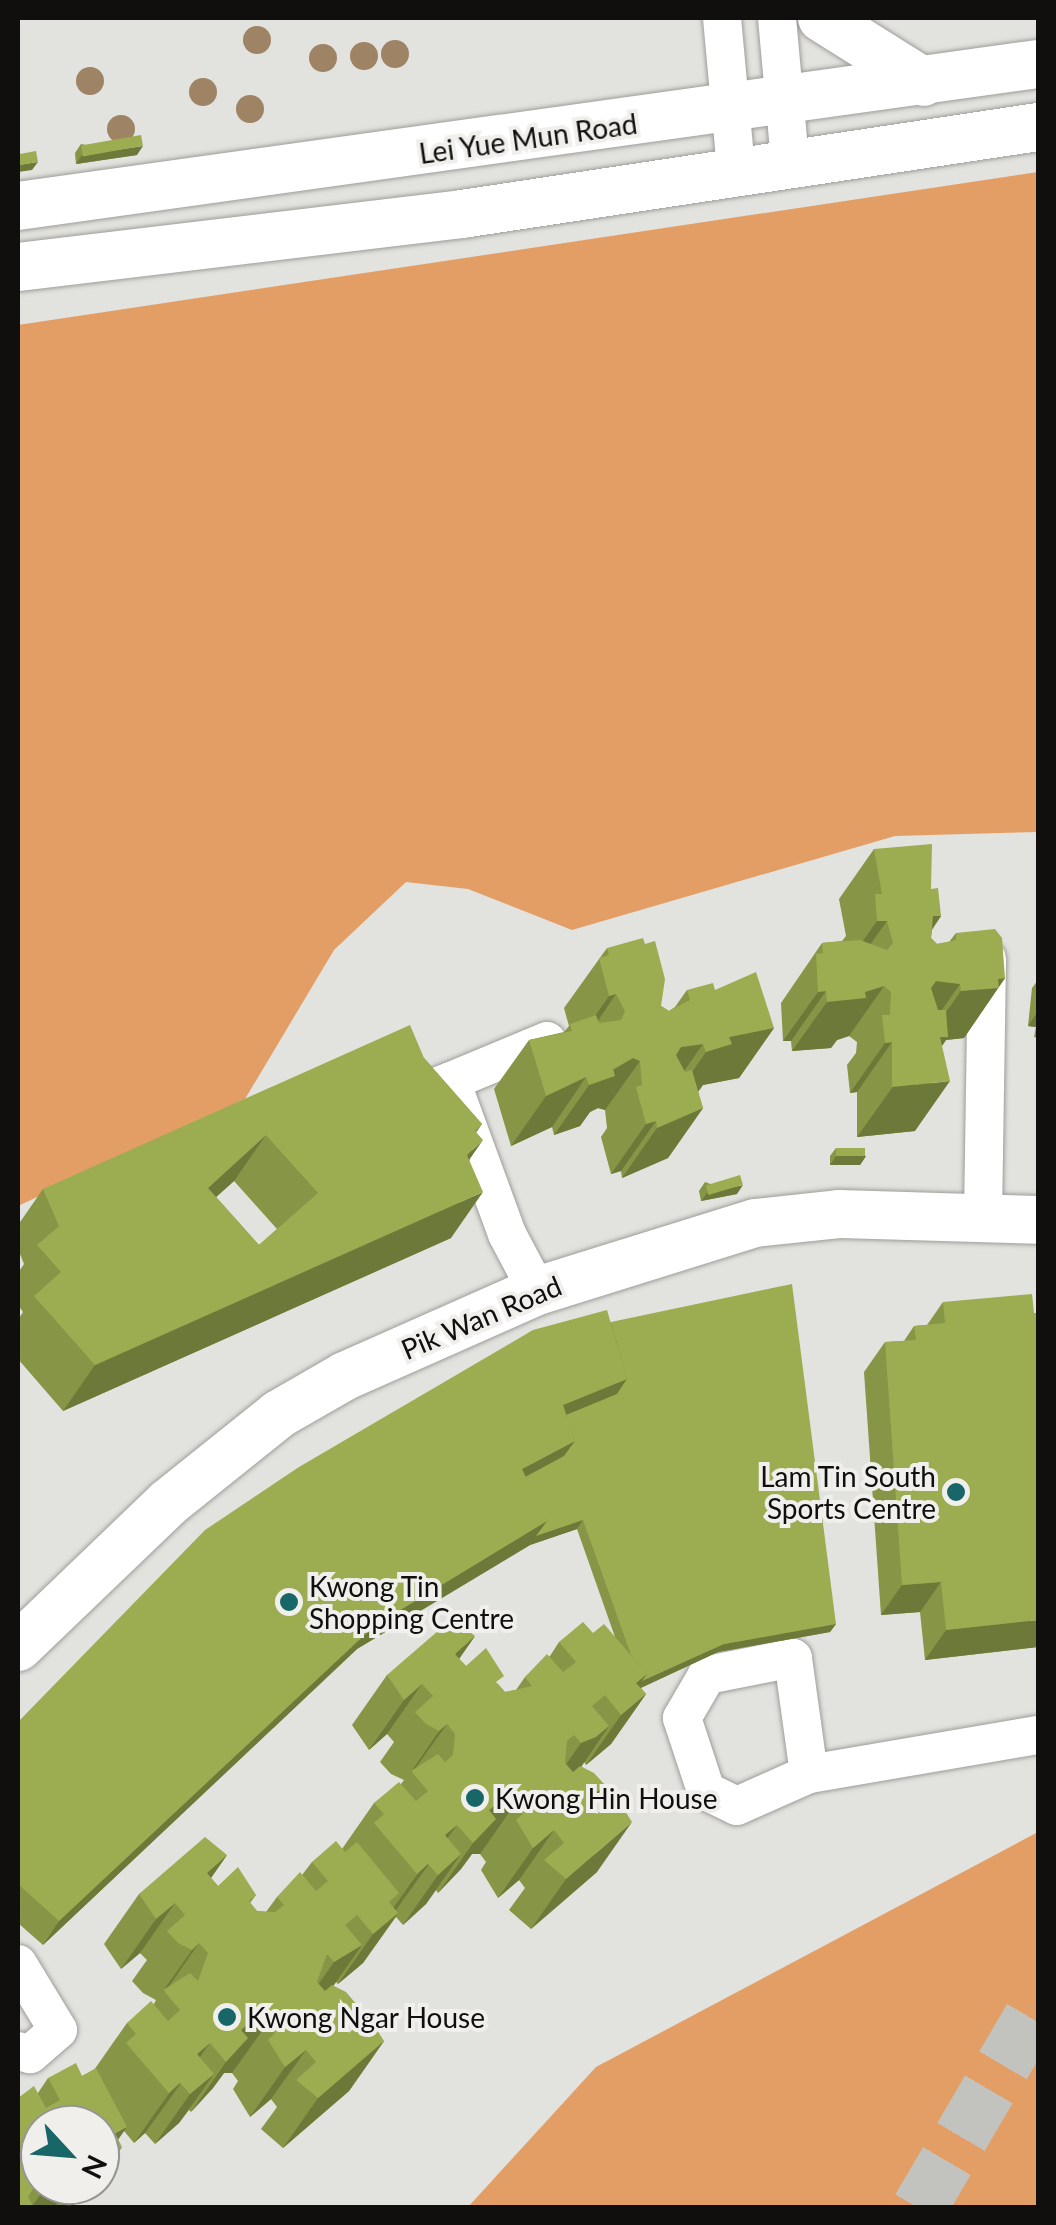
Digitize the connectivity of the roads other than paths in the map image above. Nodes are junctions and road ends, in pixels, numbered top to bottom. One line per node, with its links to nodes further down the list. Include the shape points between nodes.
1 (722, 18): 7 (street)
2 (777, 18): 6 (street)
3 (822, 18): 5 (main road)
4 (1038, 64): 5 (main road, Lei Yue Mun Road)
5 (924, 82): 6 (main road, Lei Yue Mun Road)
6 (785, 104): 7 (main road, Lei Yue Mun Road); 9 (street)
7 (731, 112): 10 (street); 11 (main road, Lei Yue Mun Road)
8 (1038, 127): 9 (main road)
9 (790, 160): 10 (main road)
10 (736, 168): 12 (main road, via 462,214)
11 (18, 206)
12 (18, 267)
13 (987, 948): 17 (street)
14 (547, 1041): 15 (street)
15 (451, 1081): 16 (street); 19 (street, via 507,1234)
16 (392, 1104)
17 (982, 1216): 18 (main road, Pik Wan Road); 19 (main road, Pik Wan Road, via 839,1214 754,1223)
18 (1038, 1220)
19 (537, 1291): 20 (main road, Pik Wan Road, via 363,1368 279,1414 168,1503)
20 (18, 1647)
21 (1038, 1734): 22 (street)
22 (810, 1774)
23 (18, 1964): 24 (street, via 55,2015 58,2030 30,2054)
24 (18, 2051)

